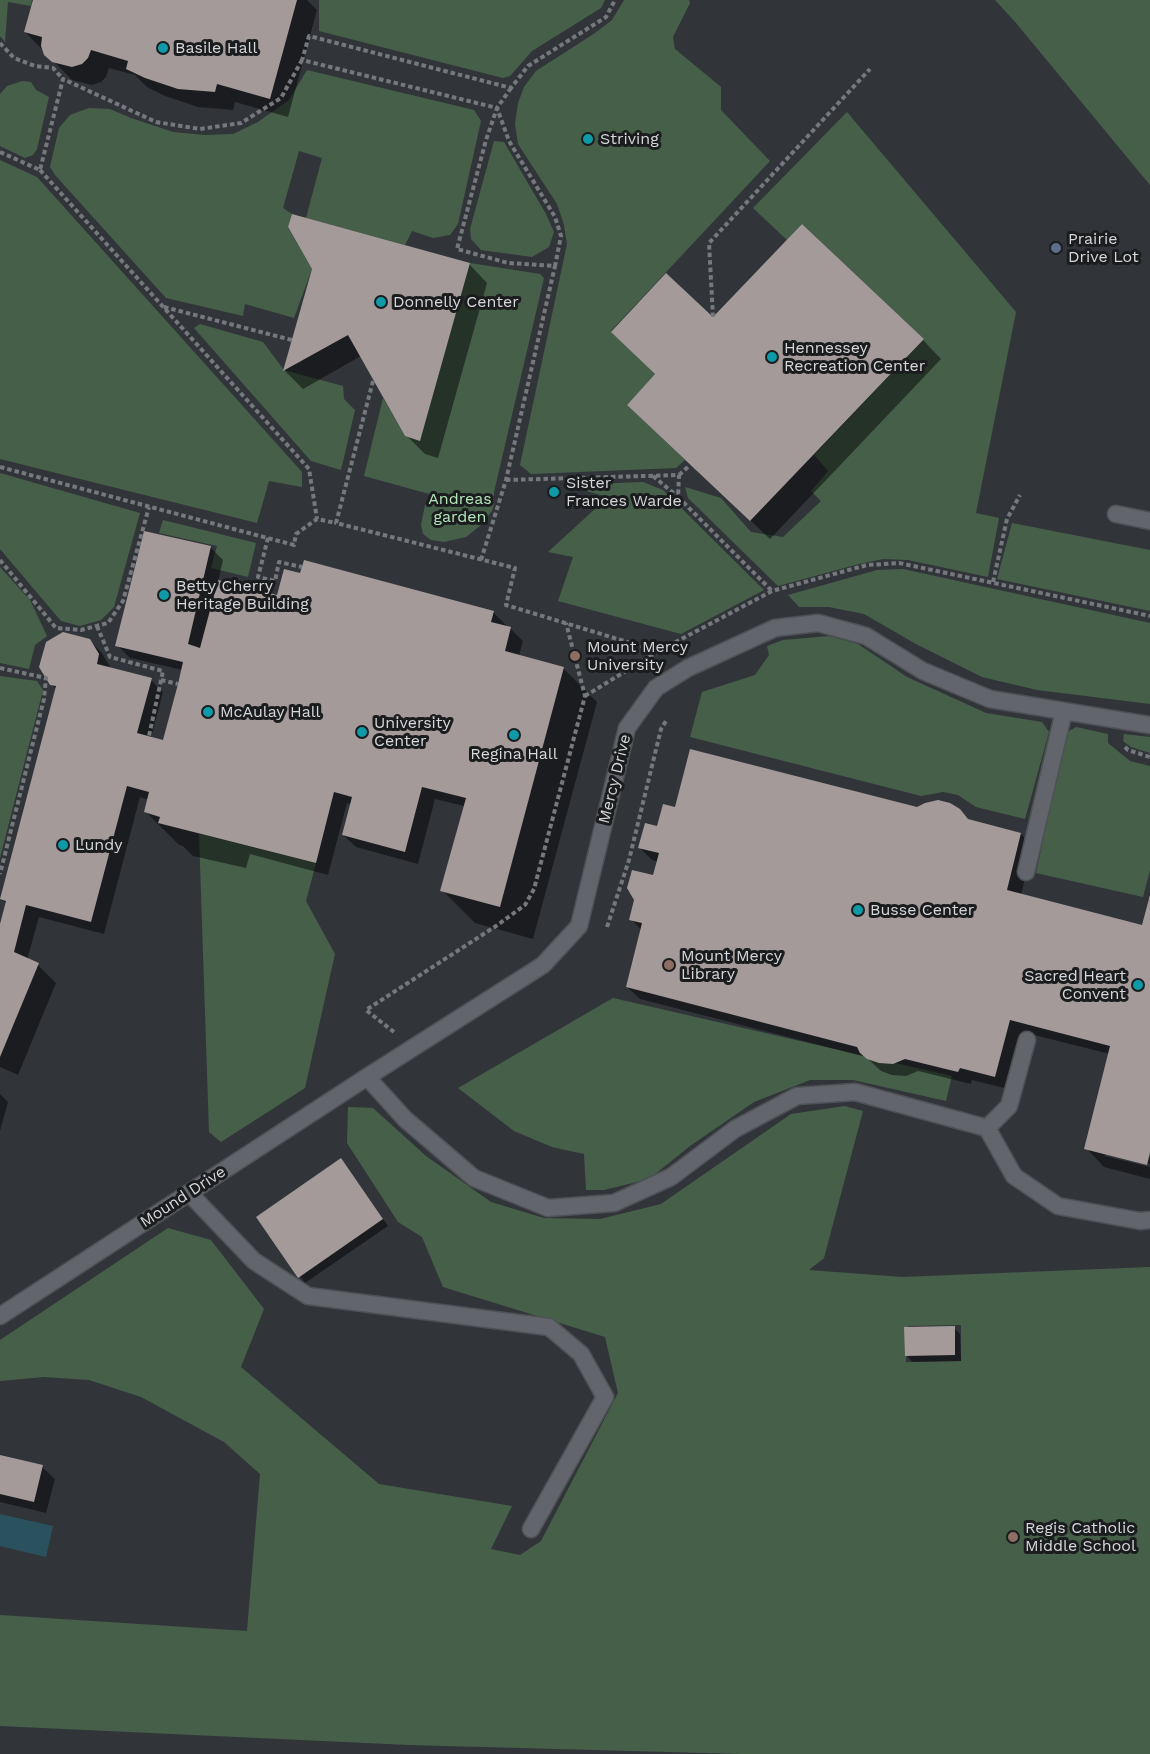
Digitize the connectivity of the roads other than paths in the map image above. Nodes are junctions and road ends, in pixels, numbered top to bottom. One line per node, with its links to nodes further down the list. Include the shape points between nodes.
1 (1116, 514): 2 (lane)
2 (1150, 521)
3 (1064, 711): 4 (lane, Mercy Drive); 5 (lane); 7 (lane, Mercy Drive, via 990,699 923,671 866,636 818,623 775,628 687,668 656,688 627,728 579,926 543,965)
4 (1150, 725)
5 (1026, 872)
6 (1027, 1040): 8 (lane, via 1009,1106)
7 (367, 1077): 8 (lane, via 405,1119 474,1178 548,1208 614,1203 671,1177 735,1129 797,1096 855,1092); 9 (lane, Mound Drive)
8 (987, 1128): 10 (lane, via 1014,1176 1058,1206)
9 (189, 1193): 11 (lane, Mound Drive); 12 (lane, via 254,1261 308,1296 549,1327 581,1354 605,1397)
10 (1150, 1220)
11 (0, 1316)
12 (531, 1528)

